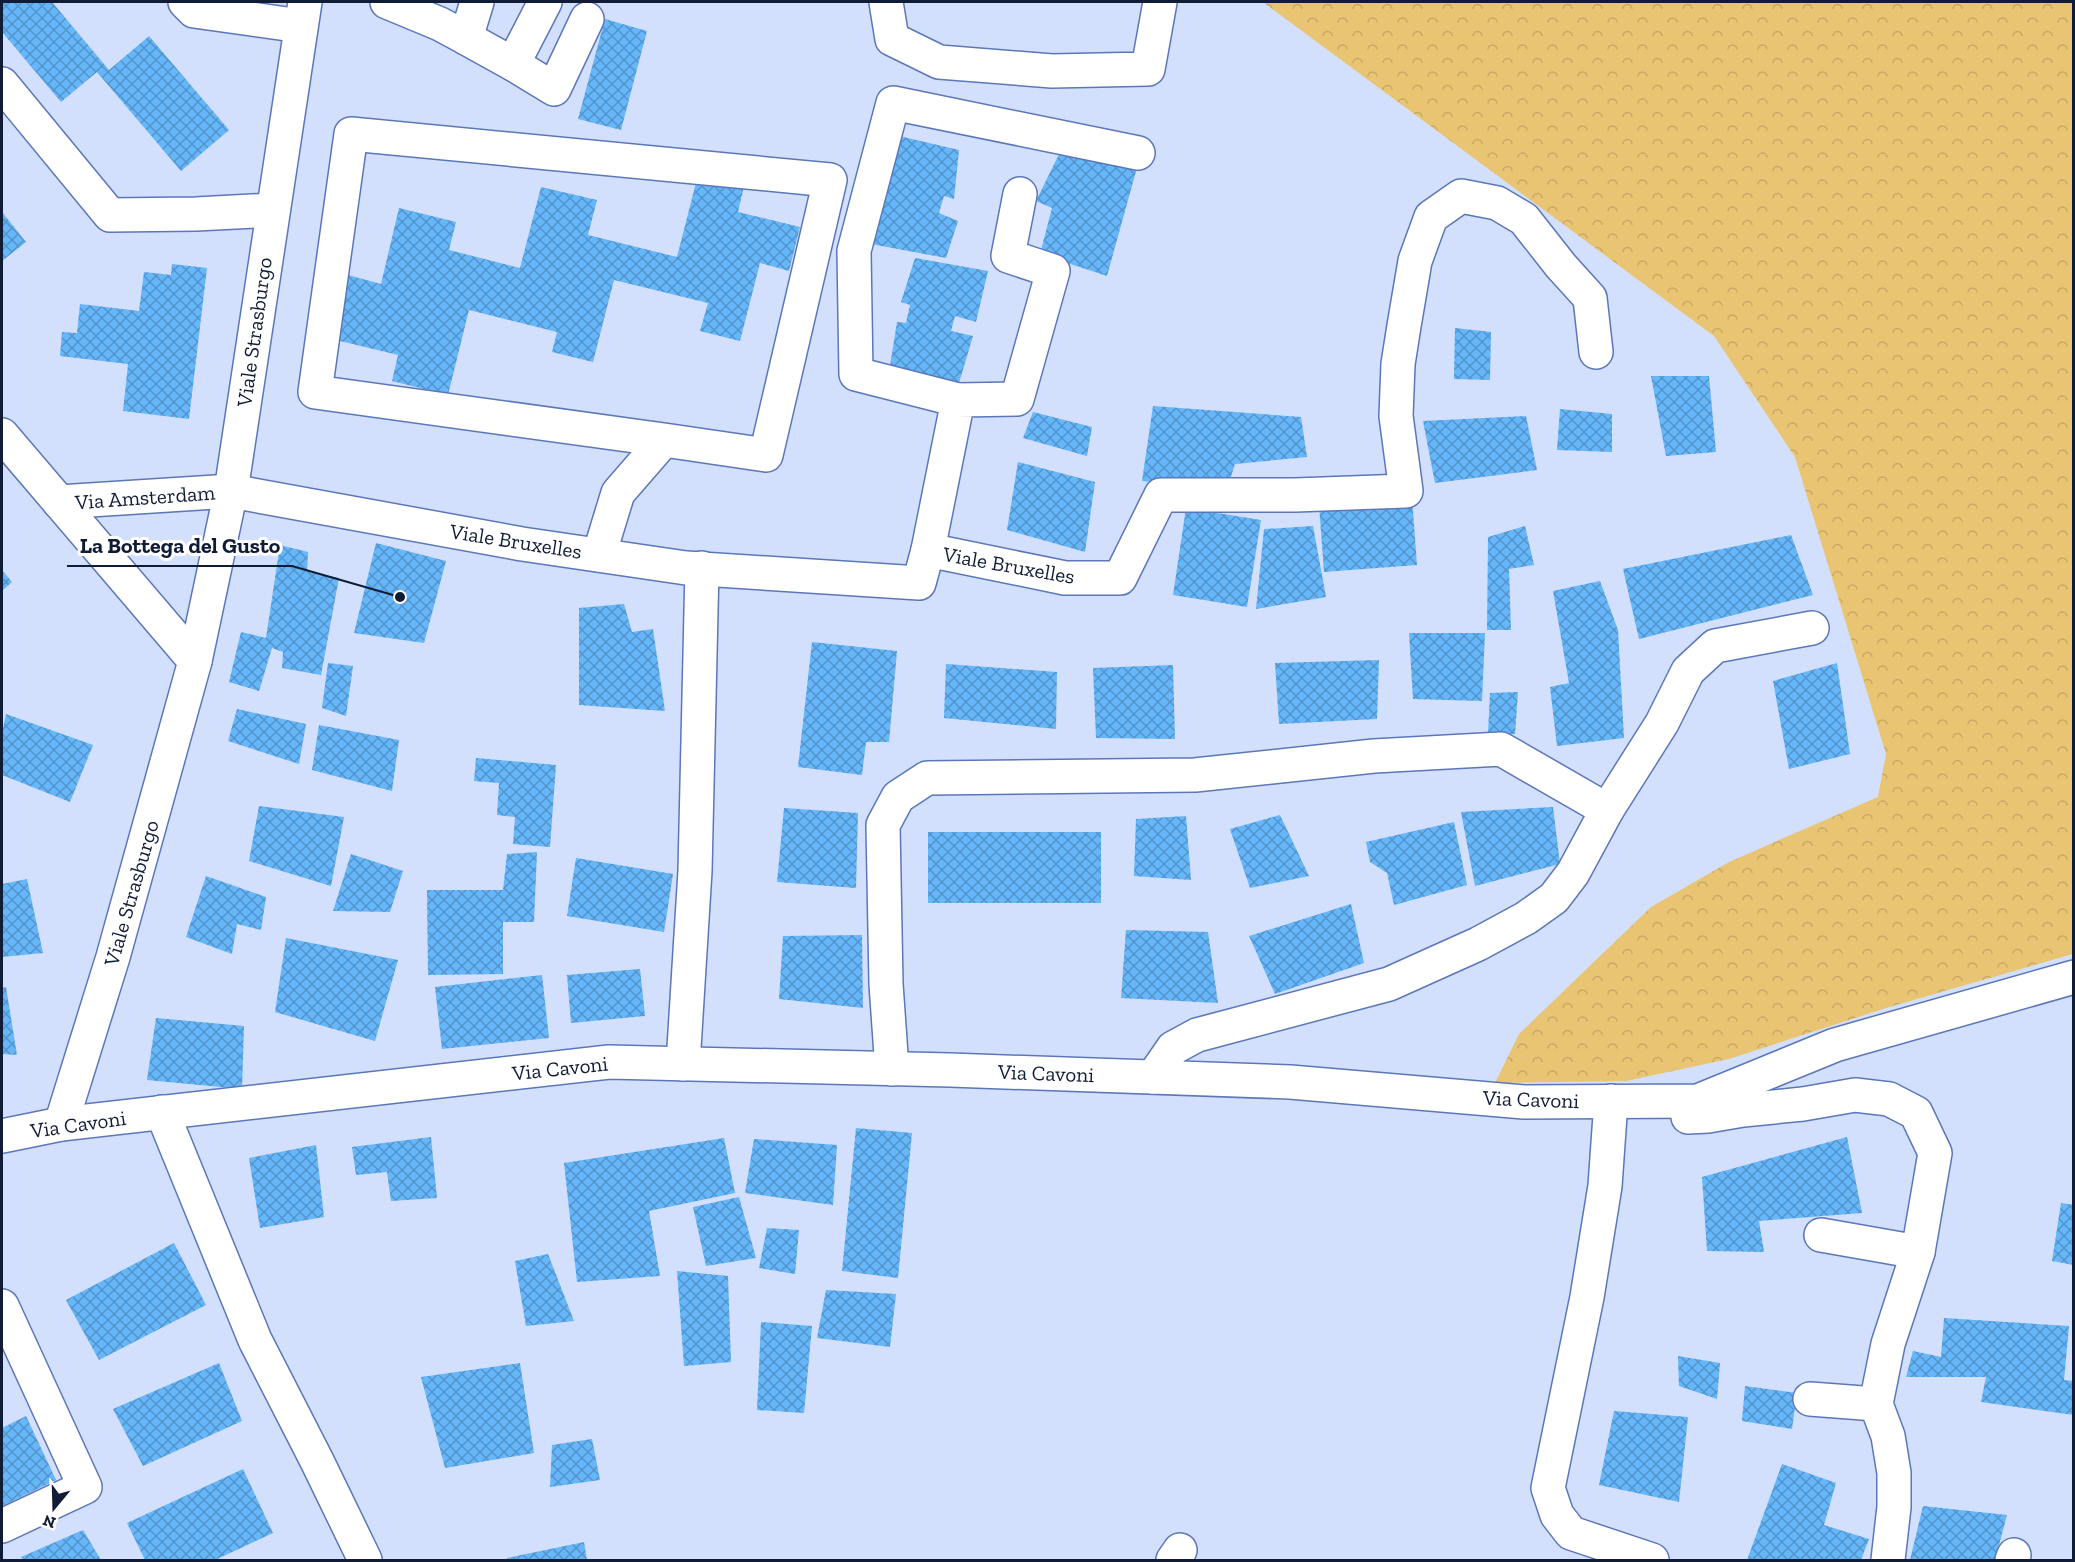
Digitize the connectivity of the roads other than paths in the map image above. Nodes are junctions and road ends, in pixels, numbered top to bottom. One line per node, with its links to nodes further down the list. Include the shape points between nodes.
1 (185, 2): 7 (street, via 194,10)
2 (387, 2): 9 (street)
3 (477, 2): 9 (street)
4 (545, 2): 10 (street)
5 (886, 2): 6 (street, via 892,39 939,62 1052,71 1148,69)
6 (1160, 2)
7 (303, 14): 14 (street, Viale Strasburgo)
8 (587, 20): 10 (street, via 554,89)
9 (466, 38): 10 (street)
10 (513, 64)
11 (2, 84): 14 (street, via 110,215)
12 (1138, 153): 16 (street, via 893,103 854,251 856,374)
13 (1020, 194): 16 (street, via 1008,256 1053,271 1017,399)
14 (273, 210): 19 (street, Viale Strasburgo)
15 (1596, 352): 21 (street, Viale Bruxelles, via 1590,298 1524,219 1497,203 1461,196 1431,217 1415,261 1398,374 1396,416 1406,491 1161,495 1120,578 1065,578)
16 (958, 400): 21 (street)
17 (2, 435): 20 (street)
18 (664, 440): 18 (street, via 766,455 830,180 351,134 315,392); 22 (street, via 618,493)
19 (231, 491): 20 (street, Via Amsterdam); 22 (street, Viale Bruxelles); 25 (street, Viale Strasburgo)
20 (59, 502): 25 (street)
21 (928, 550): 23 (street, Viale Bruxelles, via 919,583)
22 (598, 555): 23 (street, Viale Bruxelles)
23 (702, 568): 28 (street, via 695,871)
24 (1812, 628): 26 (street, via 1715,646 1688,671 1662,723)
25 (195, 661): 33 (street, Viale Strasburgo, via 113,957)
26 (1607, 810): 29 (street, via 1500,749 1374,756 1195,775 927,778 898,797 883,825); 30 (street, via 1573,873 1554,898 1526,918 1479,944 1389,984 1197,1035 1173,1048)
27 (2073, 977): 31 (street, Via Cavoni, via 1835,1045 1698,1101)
28 (683, 1064): 29 (street, Via Cavoni); 32 (street, Via Cavoni, via 609,1062)
29 (892, 1069): 30 (street, Via Cavoni)
30 (1153, 1077): 31 (street, Via Cavoni, via 1290,1082 1524,1102)
31 (1621, 1101): 36 (street, via 1666,1118 1708,1116 1855,1095 1889,1098 1916,1113 1935,1153); 42 (street, via 1548,1488 1557,1515 1571,1533)
32 (162, 1112): 33 (street, Via Cavoni); 41 (street, via 255,1340)
33 (61, 1124): 34 (street, Via Cavoni)
34 (2, 1136)
35 (1821, 1234): 36 (street)
36 (1918, 1252): 39 (street, via 1888,1344)
37 (2, 1306): 40 (street, via 85,1487)
38 (1810, 1399): 39 (street)
39 (1876, 1404): 43 (street, via 1888,1436 1894,1473)
40 (2, 1526)
41 (364, 1560)
42 (1652, 1560)
43 (1888, 1560)

